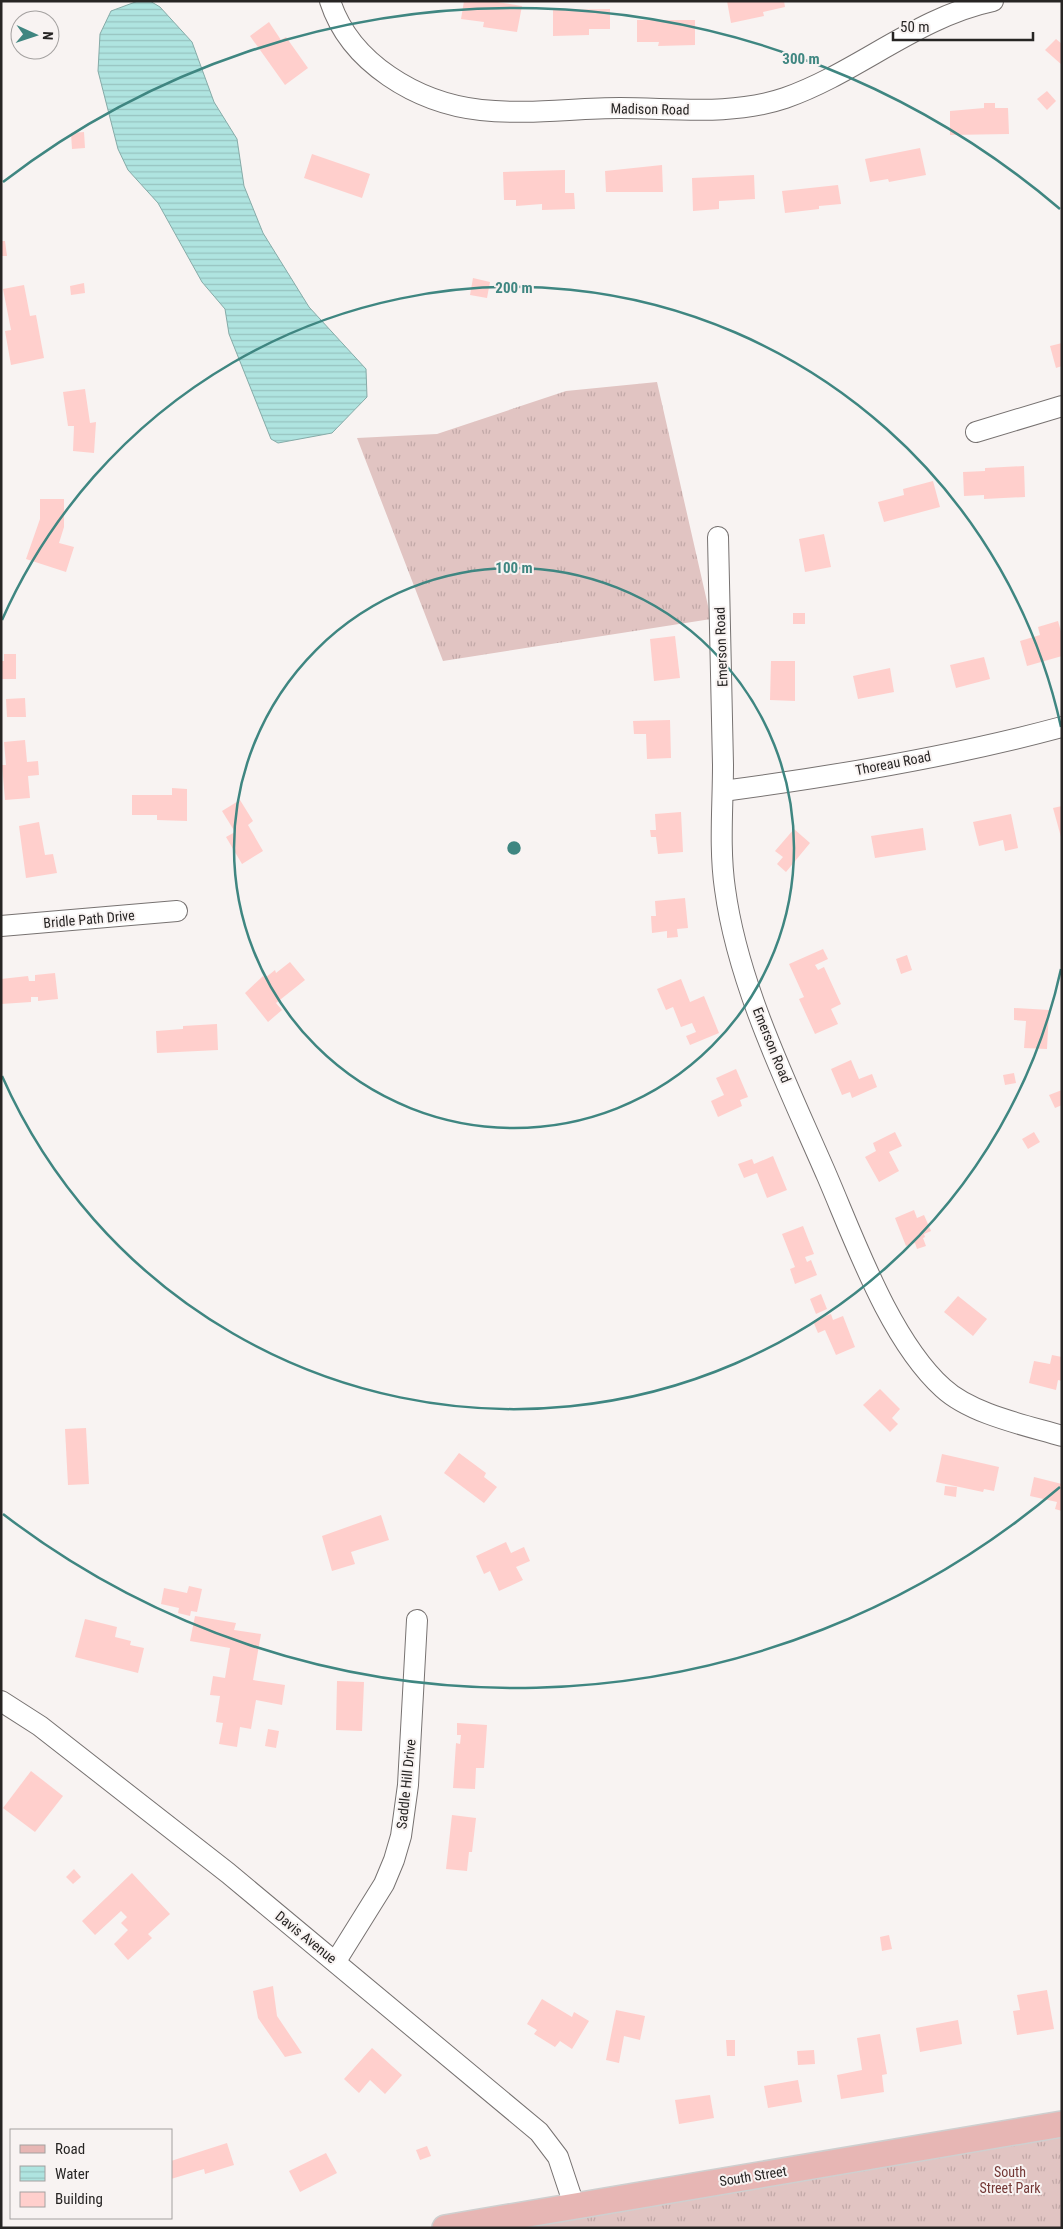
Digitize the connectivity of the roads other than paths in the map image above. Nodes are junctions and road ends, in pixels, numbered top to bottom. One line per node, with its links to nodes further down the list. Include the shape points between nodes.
1 (330, 1): 2 (street, Madison Road, via 345,35 384,73 430,97 479,110 508,112 619,108 700,110 755,105 820,84 921,28 970,6)
2 (993, 1)
3 (1062, 406): 4 (street)
4 (976, 432)
5 (718, 537): 7 (street, Emerson Road)
6 (1062, 727): 7 (street, Thoreau Road, via 935,756)
7 (723, 792): 10 (street, Emerson Road, via 724,889 751,992 771,1046 882,1300 912,1351 944,1390 1005,1420)
8 (177, 911): 9 (street, Bridle Path Drive)
9 (1, 926)
10 (1062, 1436)
11 (417, 1620): 13 (street, Saddle Hill Drive, via 408,1785 401,1836 384,1884)
12 (1, 1701): 13 (street, Davis Avenue, via 63,1744)
13 (336, 1961): 15 (street, Davis Avenue, via 539,2132 558,2157)
14 (1062, 2124): 15 (main road, South Street)
15 (574, 2205): 16 (main road, South Street)
16 (445, 2228)

